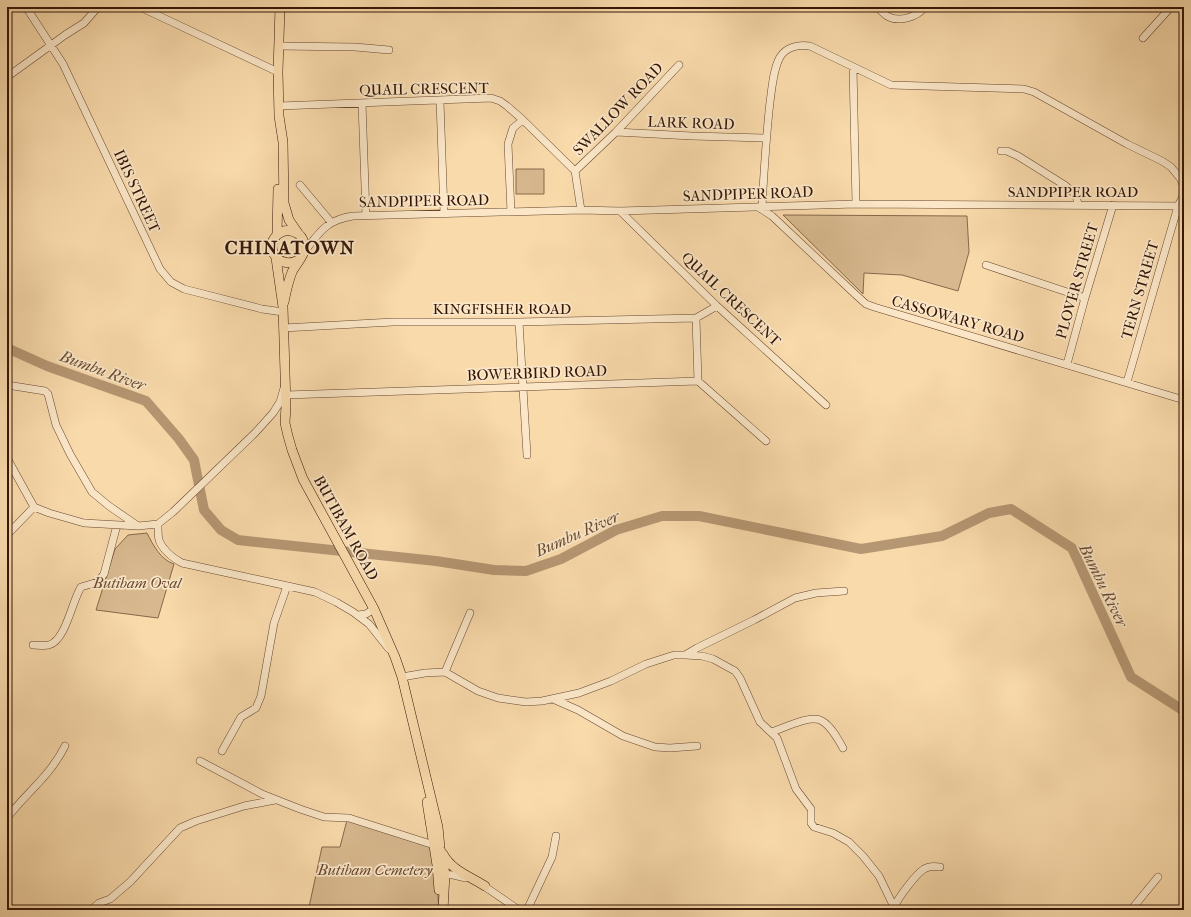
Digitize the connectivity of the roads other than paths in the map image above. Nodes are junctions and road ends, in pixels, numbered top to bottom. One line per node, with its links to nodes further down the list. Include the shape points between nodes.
1 (26, 7): 9 (street, IBIS STREET)
2 (98, 7): 9 (street, via 84,23)
3 (140, 7): 14 (street)
4 (280, 7): 10 (main road)
5 (877, 7): 6 (street, via 887,16 896,19 913,16)
6 (926, 7)
7 (1172, 7): 8 (street)
8 (1143, 38)
9 (52, 46): 15 (street); 47 (street, IBIS STREET, via 165,276 177,287 189,291 262,309)
10 (279, 46): 11 (street); 14 (main road)
11 (389, 50)
12 (679, 65): 21 (street, SWALLOW ROAD)
13 (853, 67): 22 (street, via 810,46 802,45 785,52 780,57 772,85); 26 (street, via 891,85 1024,89 1034,92 1127,144 1162,160 1180,178); 28 (street)
14 (278, 72): 18 (main road)
15 (7, 77)
16 (440, 101): 17 (street, QUAIL CRESCENT); 20 (street, QUAIL CRESCENT, via 491,98 500,101); 36 (street)
17 (362, 104): 18 (street, QUAIL CRESCENT); 37 (street)
18 (279, 106): 19 (main road)
19 (279, 116): 40 (main road); 41 (main road, via 283,142 284,203 289,220)
20 (524, 120): 24 (street, QUAIL CRESCENT); 35 (street, via 514,128 508,144)
21 (616, 132): 22 (street, LARK ROAD); 24 (street, SWALLOW ROAD)
22 (765, 138): 31 (street)
23 (1001, 151): 29 (street, via 1018,156 1066,186 1076,195)
24 (575, 171): 33 (street)
25 (300, 185): 38 (street)
26 (1184, 187)
27 (1184, 194): 32 (street, TERN STREET)
28 (856, 204): 29 (street, SANDPIPER ROAD); 31 (street, SANDPIPER ROAD)
29 (1078, 205): 30 (street, SANDPIPER ROAD)
30 (1113, 205): 32 (street, SANDPIPER ROAD); 45 (street, PLOVER STREET)
31 (759, 206): 34 (street, SANDPIPER ROAD); 51 (street, CASSOWARY ROAD, via 866,304)
32 (1181, 206): 54 (street, TERN STREET)
33 (581, 210): 34 (street, SANDPIPER ROAD); 35 (street, SANDPIPER ROAD)
34 (620, 211): 46 (street, QUAIL CRESCENT)
35 (511, 212): 36 (street, SANDPIPER ROAD)
36 (444, 213): 37 (street, SANDPIPER ROAD)
37 (366, 215): 38 (street, SANDPIPER ROAD)
38 (331, 222): 39 (street, SANDPIPER ROAD)
39 (319, 234): 41 (street); 42 (street, SANDPIPER ROAD)
40 (277, 235): 41 (main road, via 288,230); 43 (main road, via 272,245)
41 (300, 235): 42 (main road, via 304,241)
42 (302, 255): 43 (main road, via 295,262 288,263); 47 (main road, BUTIBAM ROAD, via 290,276)
43 (276, 258): 47 (main road, BUTIBAM ROAD)
44 (986, 265): 45 (street)
45 (1085, 298): 51 (street, PLOVER STREET)
46 (717, 306): 48 (street, KINGFISHER ROAD); 59 (street, QUAIL CRESCENT)
47 (283, 310): 50 (main road, BUTIBAM ROAD)
48 (696, 318): 49 (street, KINGFISHER ROAD); 52 (street)
49 (519, 322): 50 (street, KINGFISHER ROAD, via 393,322); 56 (street)
50 (283, 328): 53 (main road, BUTIBAM ROAD)
51 (1067, 364): 54 (street, CASSOWARY ROAD)
52 (698, 381): 56 (street, BOWERBIRD ROAD); 60 (street)
53 (285, 382): 57 (main road, BUTIBAM ROAD); 64 (street, via 280,402 273,413 220,467)
54 (1127, 382): 58 (street, CASSOWARY ROAD)
55 (7, 385): 66 (street, via 45,391 48,394 56,425 92,492)
56 (524, 386): 57 (street, BOWERBIRD ROAD); 61 (street)
57 (286, 395): 70 (main road, BUTIBAM ROAD, via 285,423 303,479)
58 (1184, 400)
59 (826, 405)
60 (766, 441)
61 (527, 455)
62 (7, 458): 63 (street)
63 (34, 507): 65 (street, via 84,523); 67 (street)
64 (158, 524): 66 (street); 68 (street, via 159,540 174,559 182,563)
65 (117, 525): 66 (street); 73 (street, via 104,574 98,582 81,587 58,638 49,645)
66 (138, 526)
67 (7, 535)
68 (287, 586): 72 (street, via 315,592); 83 (street, via 274,623 261,696 256,708 241,717)
69 (844, 591): 74 (street, via 795,598)
70 (374, 609): 72 (street); 75 (main road, BUTIBAM ROAD)
71 (470, 614): 76 (street)
72 (358, 615): 75 (street, via 369,624)
73 (32, 645)
74 (686, 655): 78 (street, via 646,664 579,693); 79 (street, via 713,659 735,671 745,685 760,722)
75 (395, 657): 77 (main road, BUTIBAM ROAD)
76 (445, 672): 77 (street); 78 (street, via 478,691 498,698 526,702)
77 (402, 677): 88 (main road, BUTIBAM ROAD, via 435,811 438,827)
78 (552, 699): 81 (street, via 578,710 623,736 655,747)
79 (772, 732): 82 (street, via 804,720 817,719 829,727); 93 (street, via 796,789 811,809 811,823 814,827 833,833 848,842 863,856 879,876)
80 (65, 746): 86 (street, via 46,776)
81 (697, 746)
82 (843, 748)
83 (222, 750)
84 (200, 761): 85 (street)
85 (276, 800): 88 (street, via 324,817 349,818); 94 (street, via 244,806 180,828 130,882 110,899 99,903)
86 (7, 818)
87 (556, 836): 98 (street, via 552,857)
88 (437, 846): 90 (main road, BUTIBAM ROAD); 92 (main road, via 452,866)
89 (940, 867): 93 (street, via 923,869 901,894)
90 (441, 870): 92 (street); 95 (main road, BUTIBAM ROAD); 96 (main road, BUTIBAM ROAD)
91 (1158, 877): 99 (street)
92 (485, 886): 97 (street)
93 (893, 909)
94 (91, 910)
95 (440, 910)
96 (443, 910)
97 (519, 910)
98 (527, 910)
99 (1132, 910)

